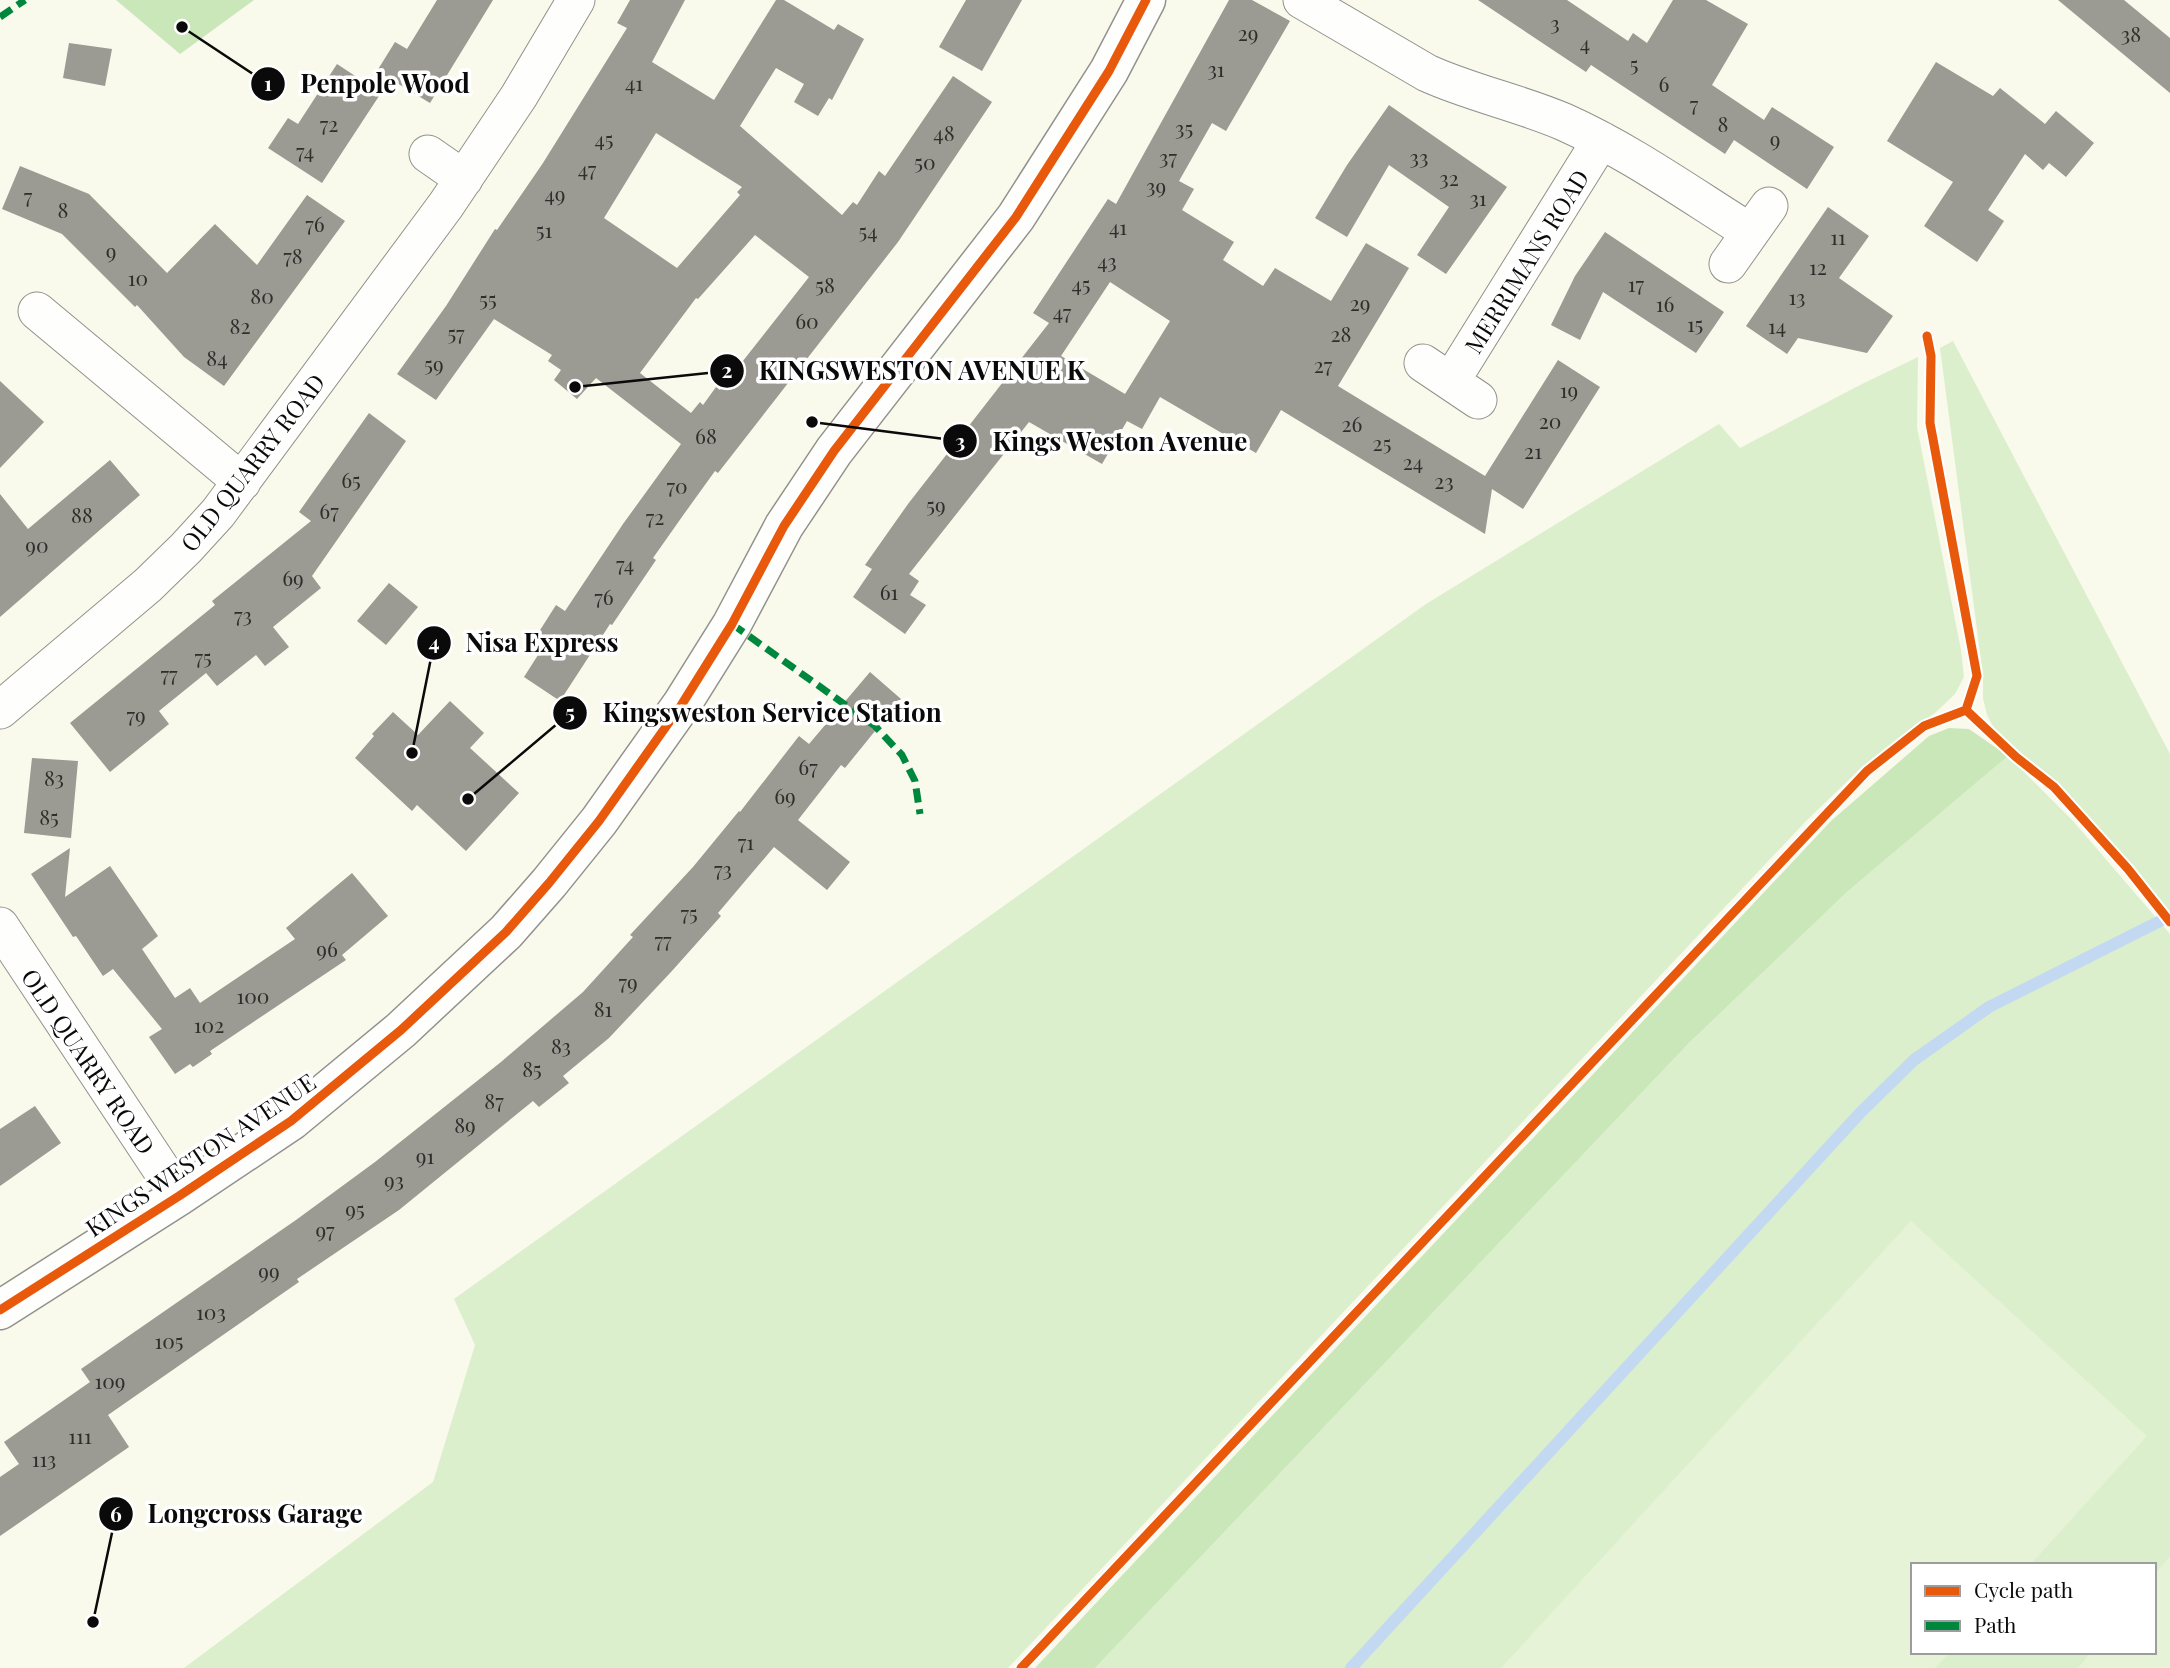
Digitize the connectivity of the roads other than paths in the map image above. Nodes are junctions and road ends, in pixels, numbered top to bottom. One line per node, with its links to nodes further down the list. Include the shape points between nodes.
1 (576, 0): 6 (street, OLD QUARRY ROAD)
2 (1146, 0): 13 (street, KINGS WESTON AVENUE, via 1110,71 1016,217 834,451 784,526 733,624 682,704 549,883 506,932 401,1030 291,1121)
3 (1302, 0): 4 (street, MERRIMANS ROAD, via 1438,78 1562,121)
4 (1601, 140): 7 (street, MERRIMANS ROAD, via 1759,219); 9 (street, MERRIMANS ROAD)
5 (428, 154): 6 (street)
6 (464, 178): 10 (street, OLD QUARRY ROAD)
7 (1728, 264)
8 (37, 311): 10 (street)
9 (1450, 381)
10 (242, 482): 11 (street, OLD QUARRY ROAD, via 148,585)
11 (0, 710)
12 (0, 926): 13 (street, OLD QUARRY ROAD)
13 (179, 1196): 14 (street, KINGS WESTON AVENUE)
14 (0, 1310)

